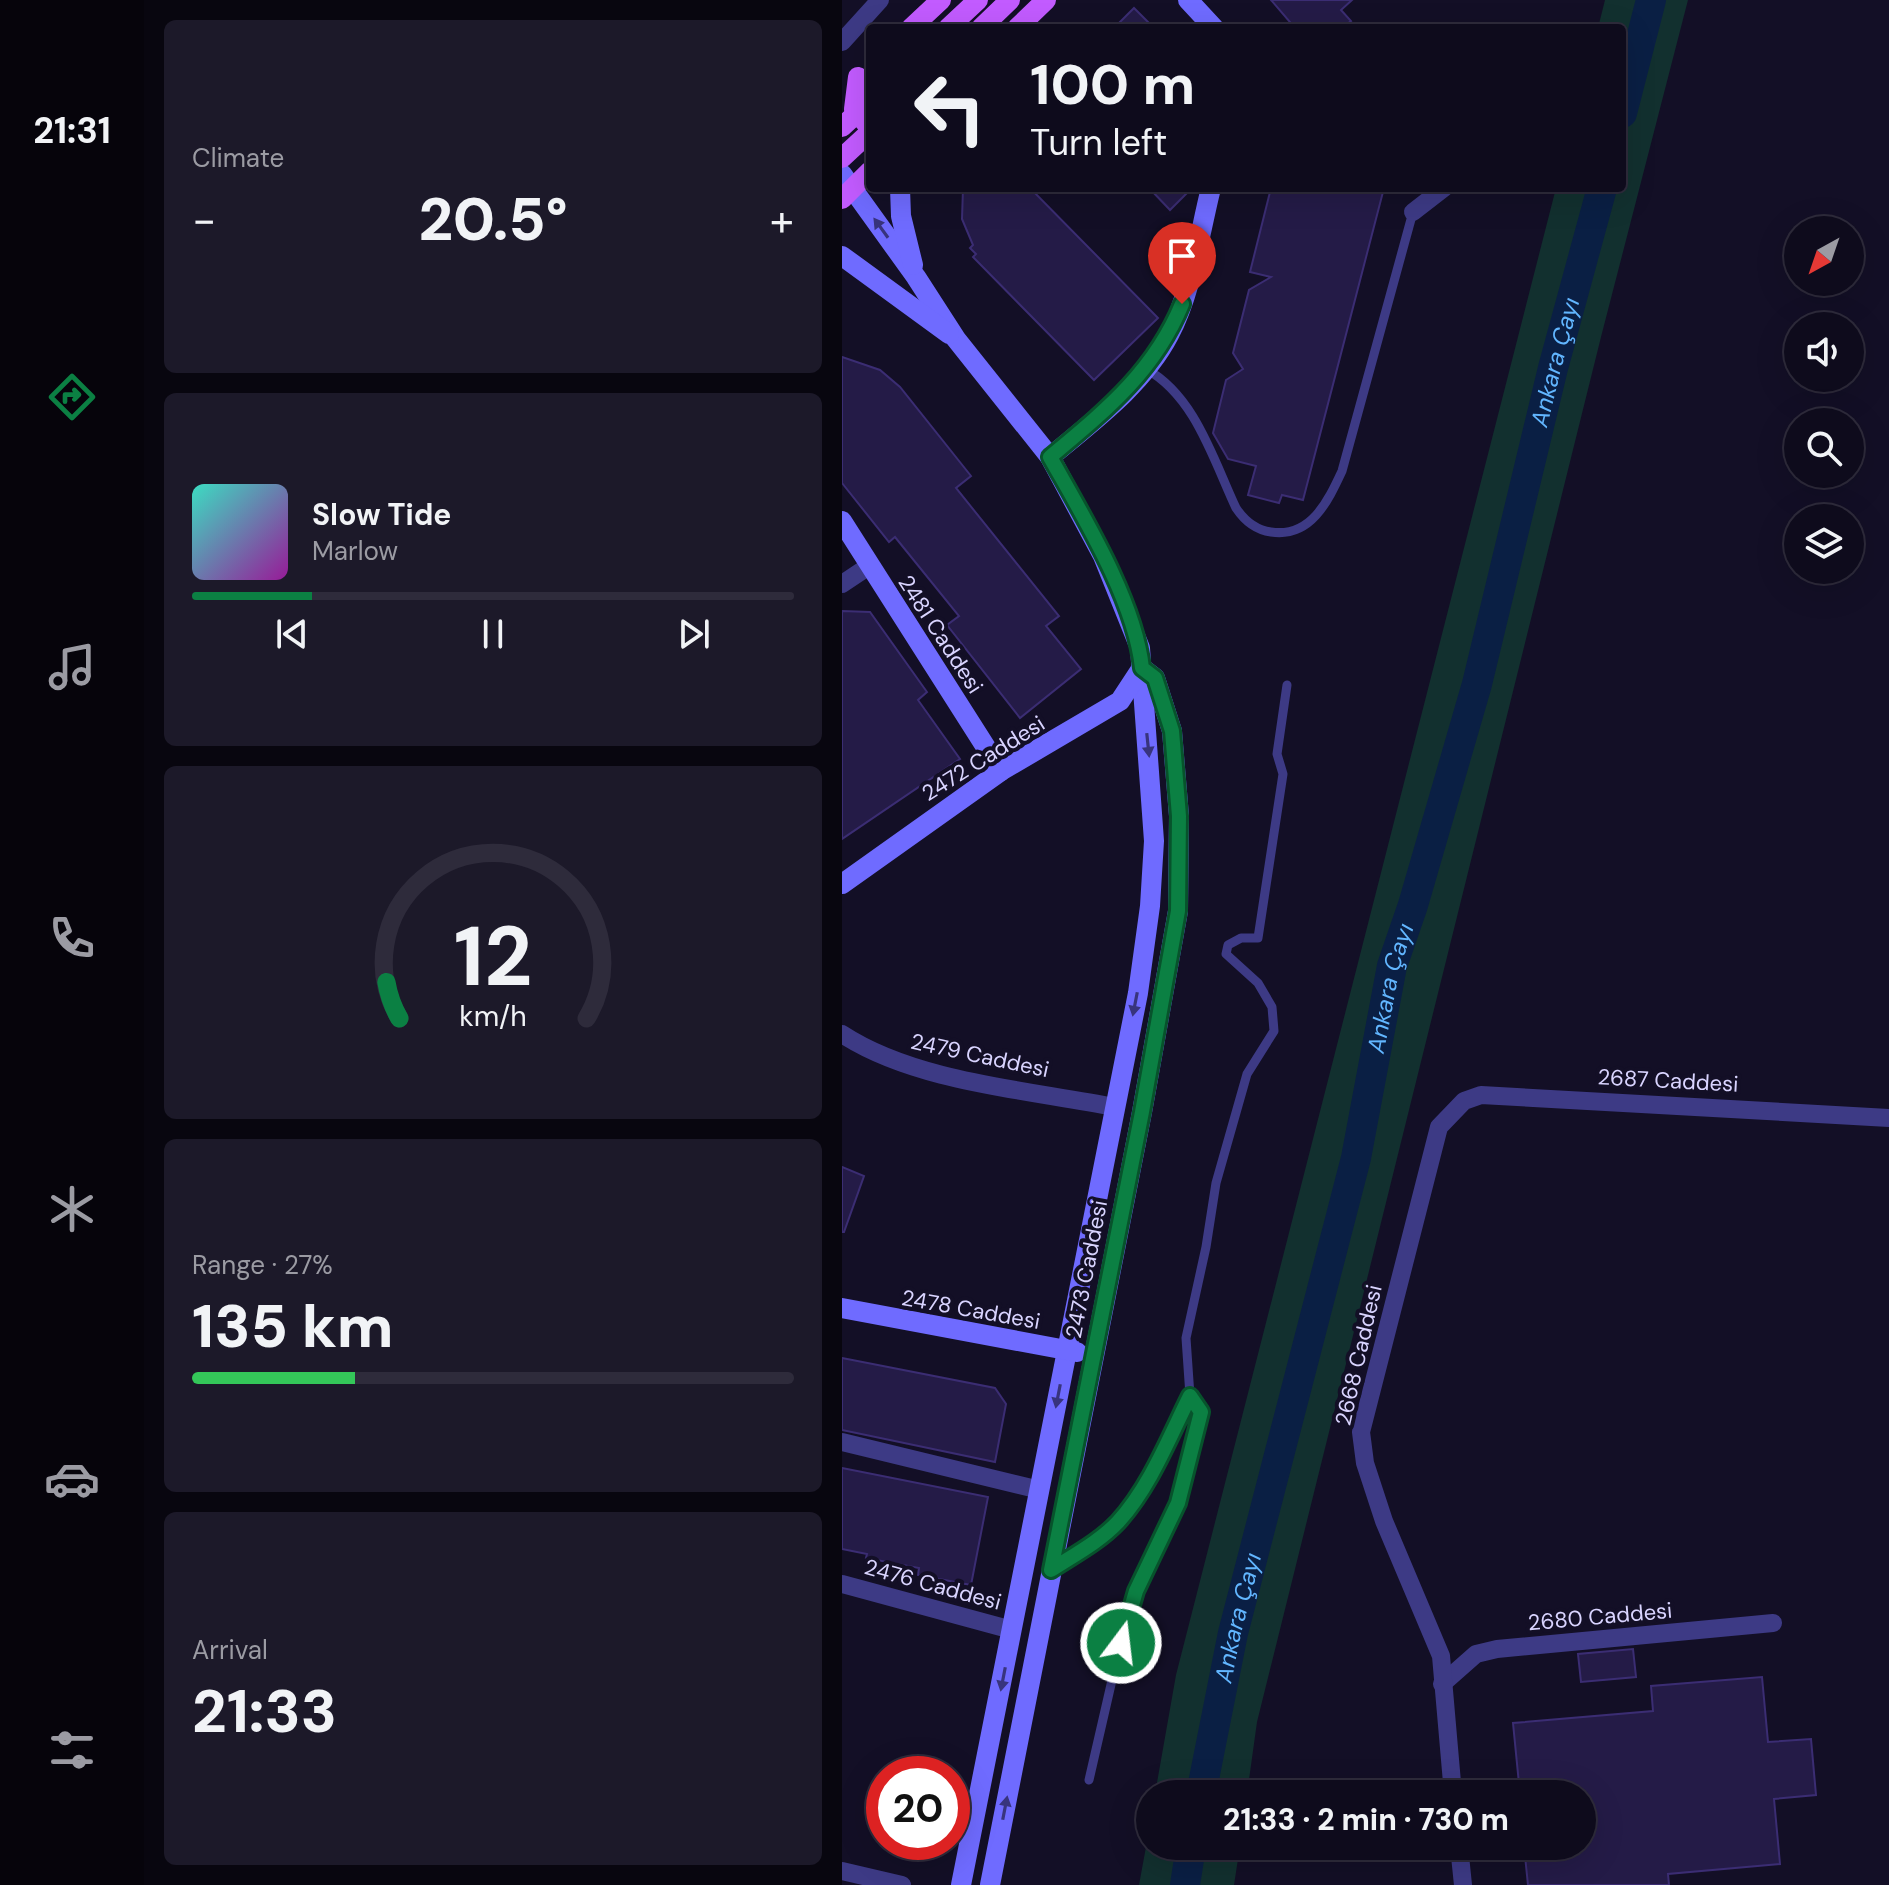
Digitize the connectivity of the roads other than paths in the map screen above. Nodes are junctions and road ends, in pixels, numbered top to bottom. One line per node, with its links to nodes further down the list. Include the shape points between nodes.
1 (880, 0): 12 (street)
2 (941, 0): 7 (main road)
3 (978, 0): 8 (main road)
4 (1010, 0): 9 (main road)
5 (1046, 0): 10 (main road)
6 (1188, 0): 11 (street)
7 (915, 24)
8 (952, 24)
9 (985, 24)
10 (1021, 24)
11 (1210, 24)
12 (842, 42)
13 (852, 82): 15 (main road, via 854,109)
14 (866, 105): 16 (main road, bridge)
15 (866, 125)
16 (842, 127)
17 (866, 134): 18 (main road)
18 (842, 158)
19 (866, 174): 20 (main road)
20 (846, 187): 27 (street, 2473 Caddesi, one-way to 20)
21 (900, 192): 27 (street)
22 (1210, 192): 30 (street, via 1182,304 1170,334)
23 (1439, 192): 24 (street)
24 (1413, 212): 30 (lane, via 1342,471 1328,500 1305,526 1274,533 1247,521 1186,402 1167,381)
25 (842, 256): 28 (street, 2473 Caddesi)
26 (842, 277): 28 (street)
27 (916, 277): 29 (street, 2473 Caddesi)
28 (875, 281): 29 (street, 2473 Caddesi)
29 (956, 339): 31 (street, 2473 Caddesi)
30 (1146, 369): 31 (street)
31 (1050, 457): 35 (street, 2473 Caddesi, via 1103,556 1140,648)
32 (842, 521): 33 (street, 2481 Caddesi)
33 (869, 566): 34 (street); 37 (street, 2481 Caddesi)
34 (842, 584)
35 (1142, 668): 37 (street, 2472 Caddesi, via 1120,701); 40 (street, 2473 Caddesi, one-way to 40, via 1154,816 1152,882 1138,993); 45 (street, 2473 Caddesi, via 1155,678 1172,731 1178,911)
36 (1287, 685): 46 (lane, via 1277,754 1283,774 1258,938 1241,938 1228,945 1226,954 1258,983 1272,1007 1274,1031 1247,1074 1216,1183 1186,1338)
37 (1001, 771): 38 (street, 2472 Caddesi)
38 (842, 884)
39 (842, 1034): 40 (street, 2479 Caddesi, via 866,1050 912,1067)
40 (1114, 1107): 44 (street, 2473 Caddesi)
41 (1450, 1112): 42 (street, 2687 Caddesi, via 1481,1095); 53 (street, 2668 Caddesi, via 1439,1127 1361,1432 1384,1521 1441,1656)
42 (1889, 1118)
43 (842, 1308): 44 (street, 2478 Caddesi)
44 (1066, 1350): 45 (street, 2478 Caddesi); 48 (street, 2473 Caddesi, one-way to 48)
45 (1093, 1355): 49 (street, 2473 Caddesi)
46 (1190, 1396): 49 (street, via 1127,1511); 54 (lane, via 1201,1412 1182,1488 1127,1615)
47 (842, 1442): 48 (street)
48 (1040, 1490): 52 (street, 2473 Caddesi)
49 (1051, 1570): 60 (street, 2473 Caddesi, one-way to 49)
50 (842, 1584): 52 (street, 2476 Caddesi)
51 (1773, 1623): 53 (street, 2680 Caddesi, via 1497,1649 1476,1654)
52 (1012, 1630): 59 (street, 2473 Caddesi, one-way to 59)
53 (1442, 1684): 55 (street, 2668 Caddesi)
54 (1089, 1780)
55 (1452, 1780)
56 (1460, 1860): 61 (street)
57 (842, 1871): 58 (street)
58 (902, 1885)
59 (961, 1885)
60 (990, 1885)
61 (1463, 1885)

